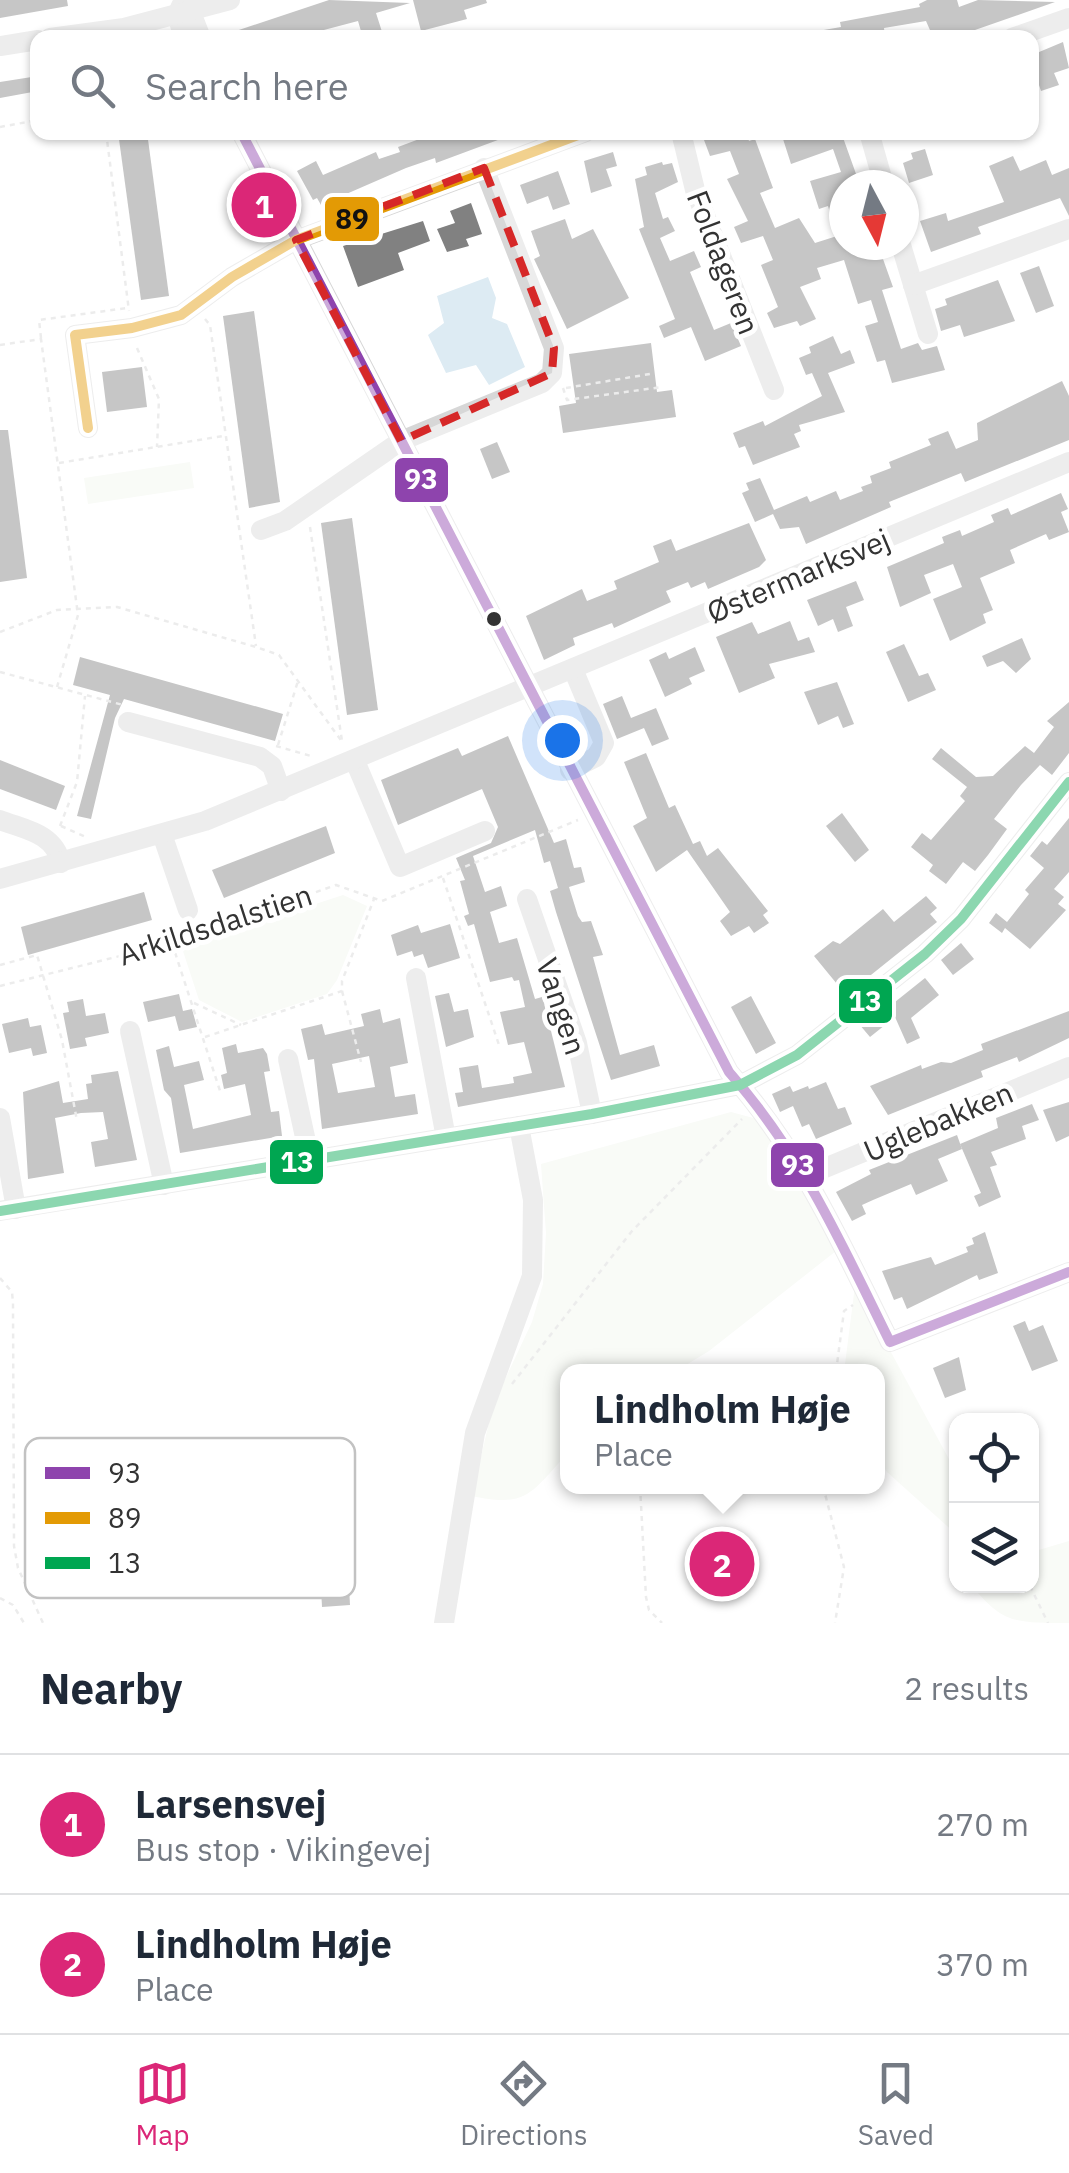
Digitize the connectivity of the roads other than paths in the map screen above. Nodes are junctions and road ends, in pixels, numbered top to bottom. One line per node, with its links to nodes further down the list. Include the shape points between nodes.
1 (230, 0): 2 (street)
2 (184, 5): 4 (street); 5 (street)
3 (1069, 18): 6 (street)
4 (88, 30)
5 (196, 30)
6 (1035, 30)
7 (30, 41): 8 (street)
8 (0, 46)
9 (245, 140): 16 (street)
10 (563, 140): 13 (street)
11 (683, 140): 20 (street, Foldageren, via 695,190)
12 (872, 140): 14 (street)
13 (484, 168): 16 (street); 22 (street, via 554,348 552,373 542,384)
14 (880, 170)
15 (1069, 229): 18 (street)
16 (296, 240): 21 (street, via 162,322 75,335); 22 (street)
17 (906, 260): 18 (street)
18 (914, 285): 19 (street)
19 (928, 334)
20 (774, 390)
21 (88, 428)
22 (401, 442): 24 (street, via 285,521); 26 (street)
23 (1069, 462): 25 (street, Østermarksvej)
24 (260, 530)
25 (573, 669): 26 (street, Østermarksvej); 29 (street, via 604,743 596,757)
26 (527, 688): 28 (street, Østermarksvej); 29 (street)
27 (128, 722): 31 (street, via 260,758 272,766)
28 (354, 761): 31 (street, Østermarksvej); 33 (street, via 400,867)
29 (570, 770): 43 (street)
30 (1069, 782): 43 (street, via 961,919 925,954 797,1054)
31 (282, 791): 34 (street, Østermarksvej)
32 (0, 820): 35 (street, via 48,838)
33 (485, 831)
34 (162, 834): 35 (street, Østermarksvej); 38 (street)
35 (61, 862): 36 (street, Østermarksvej)
36 (0, 879)
37 (526, 899): 44 (street, Vangen, via 577,1043)
38 (188, 910)
39 (416, 978): 47 (street)
40 (130, 1031): 50 (street)
41 (288, 1059): 48 (street)
42 (1069, 1066): 49 (street, Uglebakken)
43 (740, 1085): 44 (street); 49 (street)
44 (592, 1114): 46 (street)
45 (0, 1118): 51 (street)
46 (520, 1126): 47 (street); 53 (street, via 533,1200 532,1276 475,1433)
47 (446, 1138): 48 (street)
48 (310, 1160): 50 (street)
49 (808, 1175): 52 (street, via 890,1342)
50 (164, 1184): 51 (street)
51 (8, 1210)
52 (1069, 1272)
53 (444, 1623)

